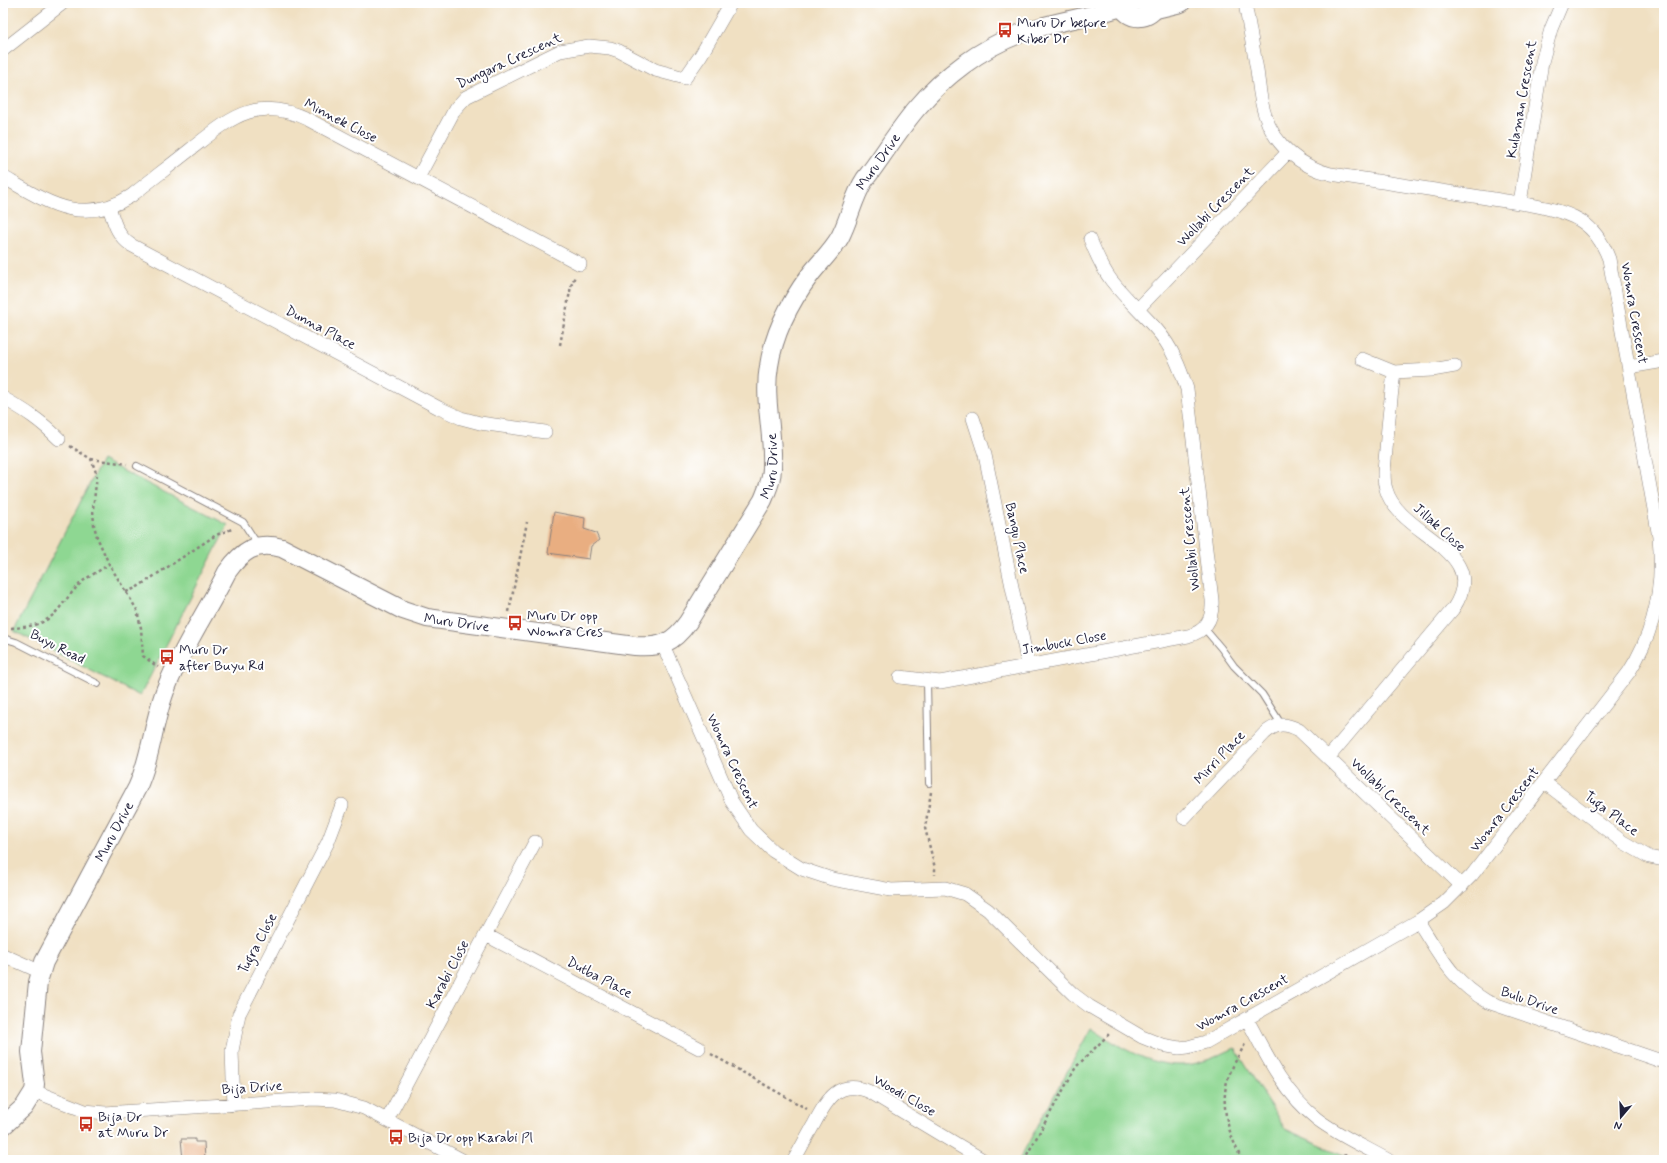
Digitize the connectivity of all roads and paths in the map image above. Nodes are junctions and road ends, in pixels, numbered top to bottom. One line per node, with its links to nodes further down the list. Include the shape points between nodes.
1 (63, 3): 8 (street)
2 (731, 3): 11 (street, Dungara Crescent, via 685,78 655,70 619,51 589,46 560,51 466,97 455,109)
3 (1181, 3): 7 (street)
4 (1245, 3): 9 (street, Womra Crescent, via 1264,114 1276,138)
5 (1562, 3): 12 (street, Kulaman Crescent, via 1551,29 1542,62)
6 (1122, 5): 7 (street, via 1130,16 1141,18 1152,13); 39 (street, Muru Drive, via 1100,14 1040,26 1000,43 963,65 916,109 864,178 840,236 797,295 775,340 769,366 767,394 772,469 765,496 688,622 676,637)
7 (1157, 6)
8 (3, 50)
9 (1288, 152): 12 (street, Womra Crescent, via 1307,166 1322,172); 16 (street, Wollabi Crescent)
10 (3, 178): 13 (street, Minnek Close, via 60,207 82,211)
11 (418, 178): 13 (street, Minnek Close, via 298,114 263,109 225,122 131,196); 15 (street, Minnek Close)
12 (1520, 204): 21 (street, Womra Crescent, via 1567,214 1586,224 1599,239 1611,267)
13 (109, 207): 25 (street, Dunna Place, via 117,230 131,245 439,408 480,423)
14 (1090, 240): 16 (street, via 1102,267)
15 (580, 264): 17 (path, via 571,286)
16 (1138, 309): 37 (street, Wollabi Crescent, via 1158,331 1175,357 1187,389 1212,600 1211,618)
17 (560, 344)
18 (1362, 359): 22 (street)
19 (1664, 361): 21 (street)
20 (1455, 366): 22 (street)
21 (1629, 367): 33 (street, Womra Crescent, via 1659,537)
22 (1394, 372): 46 (street, Jillak Close, via 1384,469 1385,488 1394,507 1458,563 1463,576 1463,589 1453,609)
23 (3, 398): 26 (street, via 30,413)
24 (973, 418): 40 (street, Bangu Place, via 985,455)
25 (545, 432)
26 (59, 439): 27 (path)
27 (91, 459): 28 (path); 32 (path, via 97,475 94,525)
28 (137, 466): 29 (lane)
29 (243, 522): 31 (lane); 34 (path)
30 (527, 522): 35 (path)
31 (258, 546): 39 (street, Muru Drive, via 290,550 419,616 635,646); 41 (street, Muru Drive, via 244,552 227,572)
32 (109, 564): 34 (path); 36 (path, via 84,580 47,620 38,624)
33 (1662, 584): 48 (street, Womra Crescent, via 1652,626 1638,658)
34 (126, 592): 41 (path, via 137,610 141,628 142,656)
35 (508, 615)
36 (7, 628)
37 (1204, 628): 40 (street, Jimbuck Close, via 1188,636); 45 (lane, via 1236,669 1262,694)
38 (3, 638): 44 (lane, Buyu Road, via 16,642)
39 (662, 645): 54 (street, Womra Crescent, via 732,802 745,823 766,845 792,863 823,876 891,890)
40 (1028, 665): 43 (street, Jimbuck Close, via 940,682)
41 (171, 676): 58 (street, Muru Drive, via 140,780 47,955)
42 (900, 678): 43 (street, Jimbuck Close)
43 (927, 681): 47 (lane)
44 (98, 684)
45 (1281, 724): 46 (street, Wollabi Crescent, via 1299,730); 50 (street, Mirri Place, via 1265,733)
46 (1328, 758): 53 (street, Wollabi Crescent)
47 (929, 783): 54 (path, via 932,789 925,828 935,868)
48 (1545, 783): 52 (street, Tuga Place, via 1623,842 1644,854); 53 (street, Womra Crescent)
49 (342, 805): 65 (street, Tugra Close, via 328,842 239,1014 232,1051)
50 (1184, 818)
51 (535, 842): 56 (street, Karabi Close)
52 (1664, 860)
53 (1462, 886): 55 (street, Womra Crescent)
54 (934, 887): 60 (street, Womra Crescent, via 956,890 981,904 1073,994 1088,1006)
55 (1418, 921): 59 (street, Womra Crescent); 63 (street, Bulu Drive, via 1453,974 1465,987 1488,1002)
56 (486, 935): 62 (street, Dutba Place); 67 (street, Karabi Close)
57 (3, 955): 58 (street)
58 (41, 972): 64 (street, Muru Drive, via 31,1052)
59 (1247, 1019): 60 (street, Womra Crescent, via 1206,1042 1188,1048 1153,1042); 74 (street, via 1281,1079 1303,1107 1331,1128)
60 (1119, 1023): 72 (path, via 1076,1067)
61 (1248, 1038): 73 (path, via 1226,1086 1225,1110 1228,1129)
62 (699, 1048): 66 (path)
63 (1664, 1062)
64 (34, 1091): 65 (street, Bija Drive, via 95,1113); 68 (street, via 24,1107)
65 (234, 1105): 67 (street, Bija Drive, via 314,1099 335,1100 354,1104)
66 (818, 1115): 70 (street, Woodi Close); 71 (street, Woodi Close, via 824,1104 837,1092 844,1088 862,1088)
67 (387, 1120): 69 (street, Bija Drive)
68 (3, 1126)
69 (462, 1160)
70 (794, 1160)
71 (984, 1160)
72 (1024, 1160)
73 (1242, 1160)
74 (1388, 1160)

